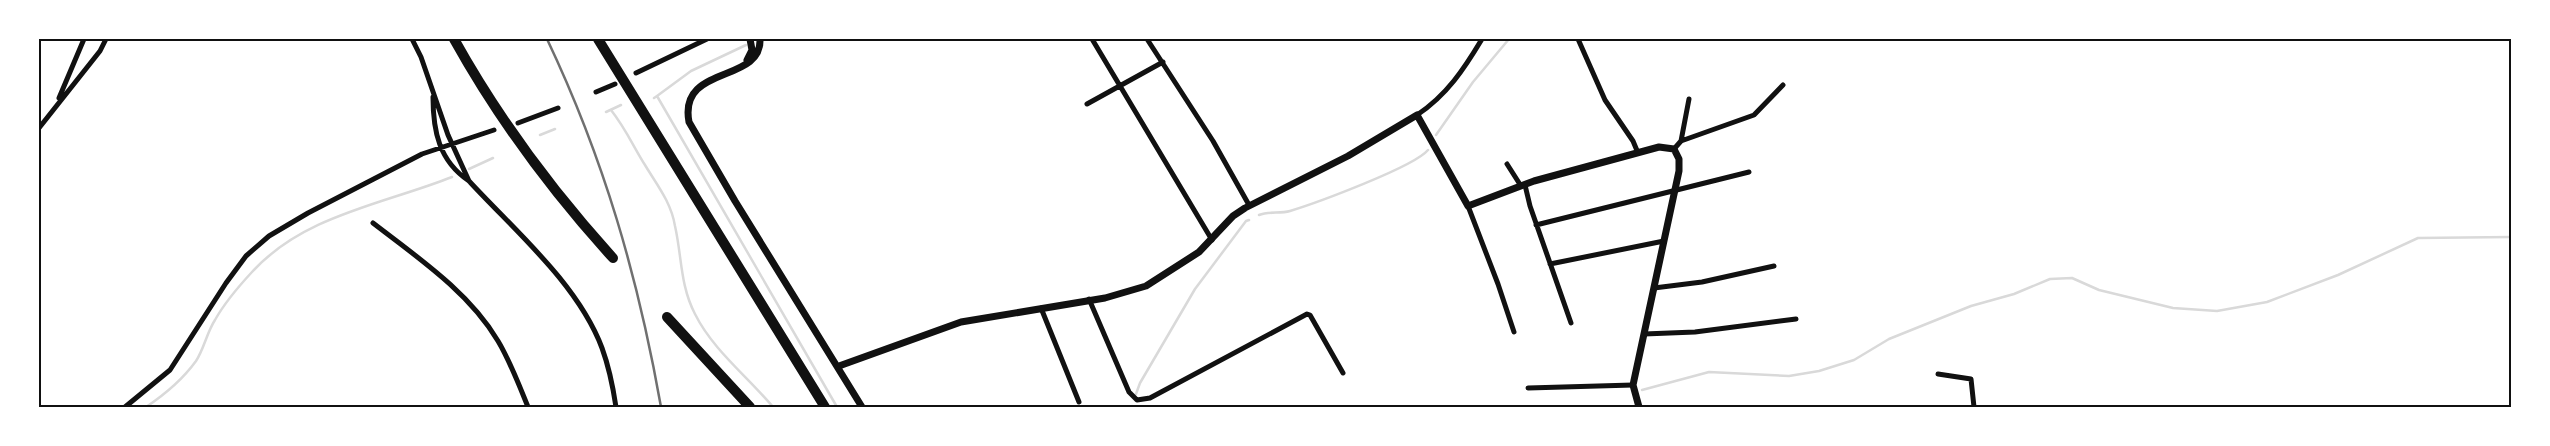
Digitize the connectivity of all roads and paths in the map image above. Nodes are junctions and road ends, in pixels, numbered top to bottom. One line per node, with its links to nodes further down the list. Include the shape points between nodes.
1 (84, 39): 22 (street)
2 (106, 39): 22 (street)
3 (412, 39): 20 (street)
4 (454, 39): 45 (highway, via 531,158)
5 (598, 39): 66 (highway)
6 (708, 39): 15 (street)
7 (750, 39): 14 (street, via 752,50)
8 (760, 39): 14 (street, via 758,50)
9 (1092, 39): 18 (street)
10 (1147, 39): 13 (street)
11 (1482, 39): 25 (street, via 1444,96)
12 (1578, 39): 33 (street, via 1605,100)
13 (1163, 62): 18 (street); 39 (street)
14 (743, 65): 56 (street, via 704,83 691,94 687,110 689,122 734,201)
15 (636, 73)
16 (615, 84): 19 (street)
17 (1783, 85): 29 (street, via 1754,115)
18 (1120, 87): 23 (street); 43 (street)
19 (596, 92)
20 (433, 97): 30 (street); 31 (street, via 435,130)
21 (1689, 100): 29 (street)
22 (57, 104): 27 (street)
23 (1087, 104)
24 (558, 108): 26 (street)
25 (1417, 115): 39 (street, via 1348,156); 40 (street)
26 (518, 123)
27 (39, 128)
28 (494, 130): 30 (street)
29 (1680, 141): 32 (street)
30 (452, 144): 31 (street); 36 (street)
31 (440, 147): 36 (street, via 449,164); 62 (street, via 397,166 269,236 246,256 226,283 170,370)
32 (1674, 149): 33 (street, via 1659,147); 38 (street, via 1679,159)
33 (1638, 153): 37 (street)
34 (1507, 164): 37 (street)
35 (1749, 172): 38 (street)
36 (469, 181): 64 (street, via 578,302 602,347)
37 (1523, 185): 40 (street); 42 (street)
38 (1675, 190): 42 (street); 44 (street)
39 (1249, 205): 43 (street)
40 (1468, 206): 54 (street)
41 (373, 223): 63 (street, via 452,287 478,313 498,341)
42 (1536, 225): 46 (street)
43 (1212, 240): 49 (street, via 1178,267 1146,286)
44 (1664, 241): 46 (street); 48 (street)
45 (613, 258)
46 (1550, 264): 53 (street)
47 (1774, 266): 48 (street, via 1702,282)
48 (1654, 288): 55 (street)
49 (1089, 299): 50 (street); 57 (street, via 1128,392 1137,400 1150,398 1307,314)
50 (1041, 308): 56 (street, via 942,328); 61 (street)
51 (667, 317): 65 (highway)
52 (1796, 319): 55 (street, via 1695,332)
53 (1571, 324)
54 (1514, 332)
55 (1644, 334): 59 (street)
56 (838, 366): 67 (street)
57 (1343, 373)
58 (1938, 374): 69 (street, via 1971,379)
59 (1633, 386): 60 (street); 68 (street)
60 (1528, 388)
61 (1079, 402)
62 (125, 407)
63 (528, 407)
64 (616, 407)
65 (750, 407)
66 (825, 407)
67 (862, 407)
68 (1640, 407)
69 (1974, 407)

